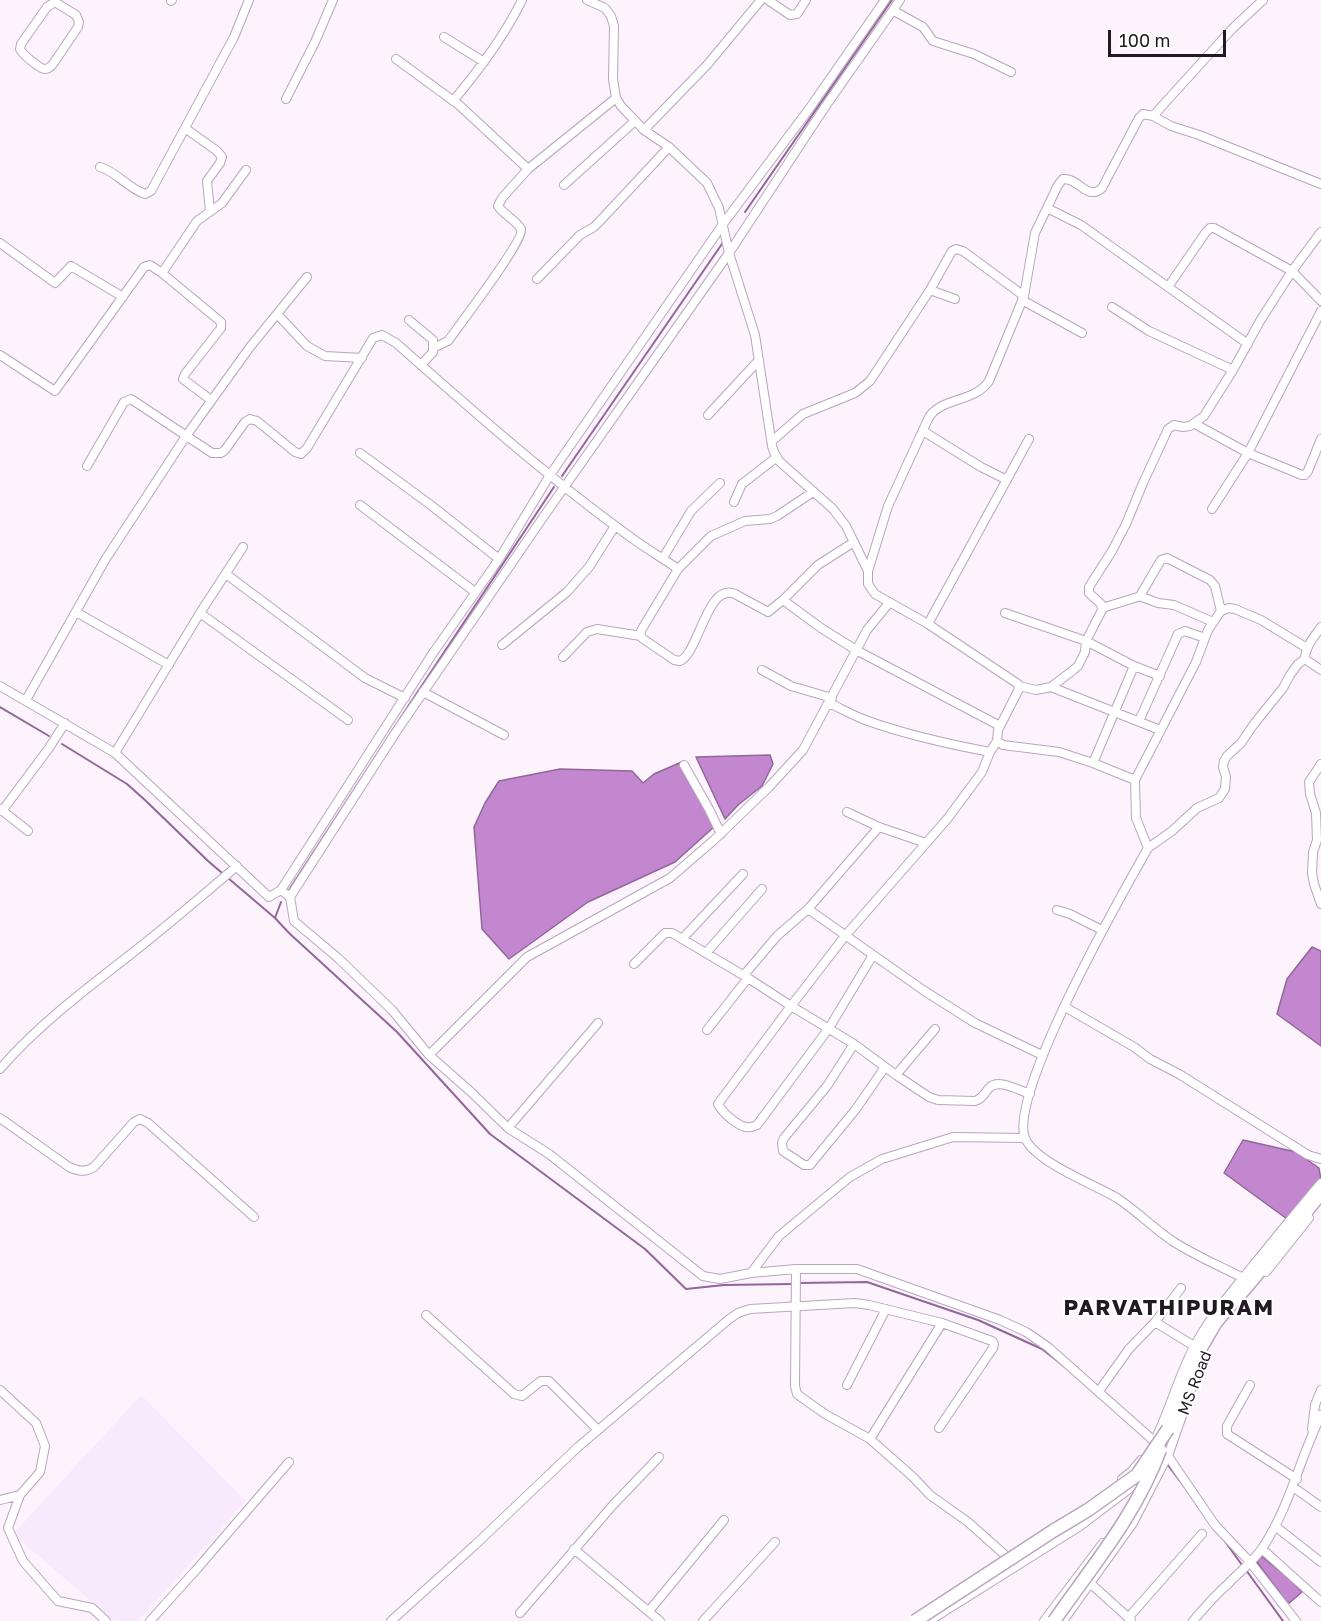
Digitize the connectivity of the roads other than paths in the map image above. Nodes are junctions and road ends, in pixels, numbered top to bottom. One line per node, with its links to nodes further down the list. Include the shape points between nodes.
1 (249, 0): 22 (street, via 234,37)
2 (333, 0): 18 (street)
3 (522, 0): 15 (street)
4 (587, 0): 17 (street, via 605,8 614,26)
5 (761, 0): 23 (street, via 707,65)
6 (768, 0): 7 (street, via 790,15 796,14)
7 (807, 0)
8 (885, 0): 32 (street)
9 (900, 0): 12 (street)
10 (1263, 0): 20 (street, via 1232,28)
11 (51, 1): 11 (street, via 76,15 79,22 53,64 45,69 20,49)
12 (894, 10): 16 (street, via 923,27 933,41 975,54); 35 (street)
13 (444, 37): 15 (street)
14 (396, 59): 19 (street)
15 (484, 62): 19 (street)
16 (1011, 72)
17 (616, 98): 21 (street); 26 (street)
18 (286, 99)
19 (453, 101): 26 (street)
20 (1154, 117): 28 (street); 30 (street, via 1143,114 1139,118 1100,190 1092,193 1065,178)
21 (635, 121): 23 (street); 29 (street)
22 (185, 128): 25 (street, via 148,194); 31 (street, via 222,157 207,181)
23 (644, 130): 24 (street)
24 (669, 147): 32 (street, via 706,183); 39 (street, via 599,222 580,235)
25 (100, 167)
26 (528, 169): 52 (street, via 498,206 520,228 521,235 448,341)
27 (246, 170): 31 (street, via 222,203)
28 (1321, 184)
29 (564, 185)
30 (1047, 208): 40 (street, via 1081,225); 43 (street, via 1033,238)
31 (210, 211): 37 (street, via 197,221)
32 (723, 224): 35 (street); 70 (street)
33 (1321, 232): 36 (street)
34 (0, 243): 42 (street, via 55,283 71,266)
35 (729, 253): 55 (street); 73 (street)
36 (1292, 270): 40 (street, via 1210,228); 45 (street); 51 (street)
37 (162, 273): 42 (street, via 150,265 144,267); 58 (street, via 219,318 222,325 183,379)
38 (307, 277): 48 (street)
39 (537, 279)
40 (1168, 286): 51 (street)
41 (930, 290): 43 (street, via 956,249); 44 (street); 65 (street, via 870,381 855,393 803,414)
42 (123, 297): 53 (street, via 55,391)
43 (1023, 298): 50 (street); 61 (street, via 985,386 936,409)
44 (956, 299)
45 (1321, 301)
46 (1112, 307): 57 (street, via 1149,331)
47 (1321, 311): 67 (street)
48 (277, 314): 54 (street, via 307,346 325,356); 58 (street)
49 (409, 320): 52 (street, via 434,339)
50 (1082, 333)
51 (1248, 344): 57 (street)
52 (433, 348): 56 (street)
53 (0, 355)
54 (362, 358): 56 (street, via 373,338 382,334); 62 (street, via 301,454 250,419 221,453 212,453)
55 (759, 360): 59 (street); 65 (street)
56 (421, 365): 70 (street)
57 (1233, 370): 60 (street, via 1204,417)
58 (212, 400): 62 (street)
59 (708, 416)
60 (1195, 424): 67 (street); 90 (street, via 1168,429 1126,524 1089,589)
61 (923, 431): 71 (street); 84 (street, via 888,506)
62 (186, 436): 69 (street, via 135,400 127,400); 92 (street)
63 (1029, 439): 71 (street)
64 (1321, 439): 67 (street, via 1305,475)
65 (772, 441): 68 (street)
66 (360, 453): 82 (street)
67 (1248, 453): 77 (street)
68 (777, 457): 74 (street); 75 (street, via 742,484)
69 (87, 466)
70 (550, 475): 73 (street); 82 (street)
71 (1007, 480): 96 (street)
72 (720, 483): 81 (street, via 691,511)
73 (565, 487): 78 (street); 114 (street)
74 (813, 492): 79 (street, via 833,509); 83 (street, via 770,519 745,521 719,532)
75 (734, 502)
76 (360, 505): 86 (street)
77 (1212, 509)
78 (615, 526): 81 (street); 101 (street, via 589,567 567,592)
79 (854, 542): 84 (street); 88 (street, via 818,565)
80 (243, 547): 85 (street)
81 (663, 558): 83 (street)
82 (499, 559): 86 (street)
83 (678, 568): 98 (street)
84 (868, 571): 89 (street, via 868,585)
85 (226, 574): 93 (street); 115 (street, via 365,678)
86 (476, 592): 115 (street)
87 (1141, 596): 90 (street); 91 (street, via 1161,560 1166,558 1213,583); 95 (street)
88 (783, 600): 98 (street, via 768,612 726,593 710,609 688,656 680,661); 103 (street)
89 (889, 603): 96 (street); 103 (street)
90 (1102, 608): 100 (street)
91 (1221, 611): 95 (street); 102 (street, via 1235,609 1261,620)
92 (76, 612): 106 (street); 116 (street)
93 (200, 613): 106 (street); 119 (street)
94 (1005, 613): 100 (street)
95 (1213, 622): 99 (street)
96 (928, 624): 112 (street)
97 (1321, 627): 102 (street)
98 (641, 636): 104 (street, via 592,629)
99 (1205, 638): 110 (street, via 1185,631 1178,634); 123 (street)
100 (1086, 641): 107 (street); 113 (street, via 1078,666)
101 (502, 645)
102 (1307, 648): 105 (street)
103 (856, 650): 117 (street); 122 (street)
104 (563, 657)
105 (1305, 659): 109 (street); 138 (street, via 1227,756 1223,767 1225,789 1219,798 1197,808)
106 (169, 665): 127 (street)
107 (1134, 666): 110 (street); 118 (street)
108 (762, 670): 117 (street)
109 (1321, 670)
110 (1160, 676): 120 (street)
111 (0, 686): 116 (street)
112 (1019, 686): 113 (street, via 1036,690); 122 (street)
113 (1051, 687): 118 (street)
114 (423, 692): 124 (street); 143 (street)
115 (405, 698): 142 (street)
116 (26, 700): 121 (street)
117 (830, 701): 126 (street, via 866,720 906,733); 136 (street, via 803,750)
118 (1115, 713): 120 (street); 128 (street)
119 (348, 720)
120 (1139, 722): 123 (street)
121 (65, 723): 127 (street); 132 (street)
122 (1000, 726): 125 (street)
123 (1160, 730): 131 (street)
124 (504, 735)
125 (997, 741): 126 (street); 128 (street, via 1059,752)
126 (990, 752): 137 (street, via 982,772)
127 (115, 753): 139 (street)
128 (1092, 763): 131 (street)
129 (1321, 764): 144 (street, via 1309,782 1316,813 1314,884)
130 (684, 765): 136 (street)
131 (1135, 780): 138 (street, via 1136,818)
132 (1, 810): 135 (street)
133 (847, 812): 134 (street)
134 (879, 827): 137 (street); 145 (street)
135 (28, 831)
136 (721, 834): 161 (street, via 670,878 527,957)
137 (926, 843): 148 (street)
138 (1148, 848): 147 (street)
139 (237, 866): 142 (street, via 269,897); 164 (street, via 65,1006)
140 (743, 874): 149 (street)
141 (762, 889): 150 (street)
142 (281, 890): 143 (street)
143 (290, 897): 161 (street, via 294,921 392,1010)
144 (1321, 904)
145 (808, 909): 148 (street); 153 (street, via 777,936)
146 (1057, 910): 147 (street)
147 (1102, 930): 155 (street)
148 (845, 936): 151 (street); 154 (street)
149 (682, 939): 150 (street); 152 (street, via 665,933)
150 (706, 952): 153 (street)
151 (873, 955): 157 (street); 162 (street, via 975,1023)
152 (634, 964)
153 (746, 976): 154 (street); 159 (street)
154 (790, 1006): 157 (street); 157 (street, via 718,1104 744,1127 757,1125)
155 (1065, 1007): 162 (street); 170 (street)
156 (598, 1023): 168 (street)
157 (829, 1028): 160 (street)
158 (934, 1029): 165 (street)
159 (707, 1030)
160 (854, 1044): 163 (street); 163 (street, via 827,1086 784,1138 783,1151 810,1165)
161 (429, 1055): 168 (street)
162 (1042, 1055): 166 (street)
163 (885, 1067): 165 (street)
164 (0, 1069)
165 (896, 1076): 166 (street, via 938,1100 980,1100 991,1085 998,1083)
166 (1030, 1094): 169 (street, via 1023,1115)
167 (0, 1118): 174 (street, via 78,1171 94,1167 140,1119)
168 (508, 1128): 176 (street, via 549,1154 703,1276 720,1279)
169 (1024, 1138): 176 (street, via 952,1137 882,1159 850,1178 779,1236); 177 (street, via 1032,1150 1118,1199 1174,1242)
170 (1321, 1160)
171 (1321, 1183): 177 (street)
172 (1321, 1193): 192 (highway, via 1216,1322 1196,1358)
173 (1321, 1202): 197 (street, MS Road, via 1221,1325 1201,1357)
174 (254, 1217)
175 (796, 1269): 176 (street); 179 (street); 189 (street, via 857,1269 1000,1320 1048,1347)
176 (751, 1273)
177 (1242, 1278): 184 (street)
178 (1181, 1288): 182 (street)
179 (796, 1306): 180 (street, via 855,1303); 193 (street, via 738,1313); 195 (street, via 796,1391 825,1414)
180 (886, 1309): 183 (street); 185 (street)
181 (426, 1315): 193 (street, via 514,1394 522,1396 541,1381 549,1381)
182 (1155, 1322): 184 (street); 189 (street, via 1129,1349)
183 (942, 1323): 191 (street, via 991,1340 994,1345); 195 (street)
184 (1194, 1346): 196 (street)
185 (847, 1384)
186 (1250, 1385): 201 (street, via 1227,1426 1227,1434)
187 (0, 1390): 202 (street, via 36,1423 45,1446 40,1472)
188 (1321, 1390): 194 (street)
189 (1099, 1391): 196 (street)
190 (1321, 1415): 194 (street)
191 (939, 1428)
192 (1168, 1429): 225 (highway, bridge, via 1137,1475); 228 (highway, bridge, via 1135,1506)
193 (598, 1430): 221 (street)
194 (1312, 1433): 201 (street)
195 (870, 1439): 211 (street, via 930,1495)
196 (1154, 1441): 197 (street); 200 (street, MS Road); 211 (street, via 1132,1471 1104,1494)
197 (1168, 1456): 200 (street, MS Road); 213 (street); 214 (street, MS Road, via 1133,1523)
198 (659, 1457): 209 (street)
199 (290, 1462): 220 (street)
200 (1144, 1479): 226 (street, MS Road, via 1080,1526); 227 (street, MS Road, via 1122,1518)
201 (1295, 1483): 204 (street); 206 (street)
202 (20, 1495): 203 (street); 219 (street, via 8,1528 23,1561 58,1601 92,1608)
203 (0, 1500)
204 (1321, 1508)
205 (724, 1520): 216 (street)
206 (1275, 1526): 210 (street); 212 (street)
207 (1202, 1534): 218 (street)
208 (775, 1542): 223 (street)
209 (574, 1549): 216 (street); 217 (street)
210 (1262, 1549): 213 (street); 215 (street)
211 (1006, 1556): 224 (street)
212 (1321, 1562)
213 (1246, 1566): 230 (street); 231 (street)
214 (1090, 1583): 218 (street); 229 (street, MS Road)
215 (1321, 1602)
216 (649, 1611): 222 (street)
217 (520, 1613)
218 (1130, 1619)
219 (106, 1621)
220 (150, 1621)
221 (391, 1621)
222 (660, 1621)
223 (703, 1621)
224 (905, 1621)
225 (915, 1621)
226 (928, 1621)
227 (1044, 1621)
228 (1054, 1621)
229 (1063, 1621)
230 (1193, 1621)
231 (1296, 1621)

